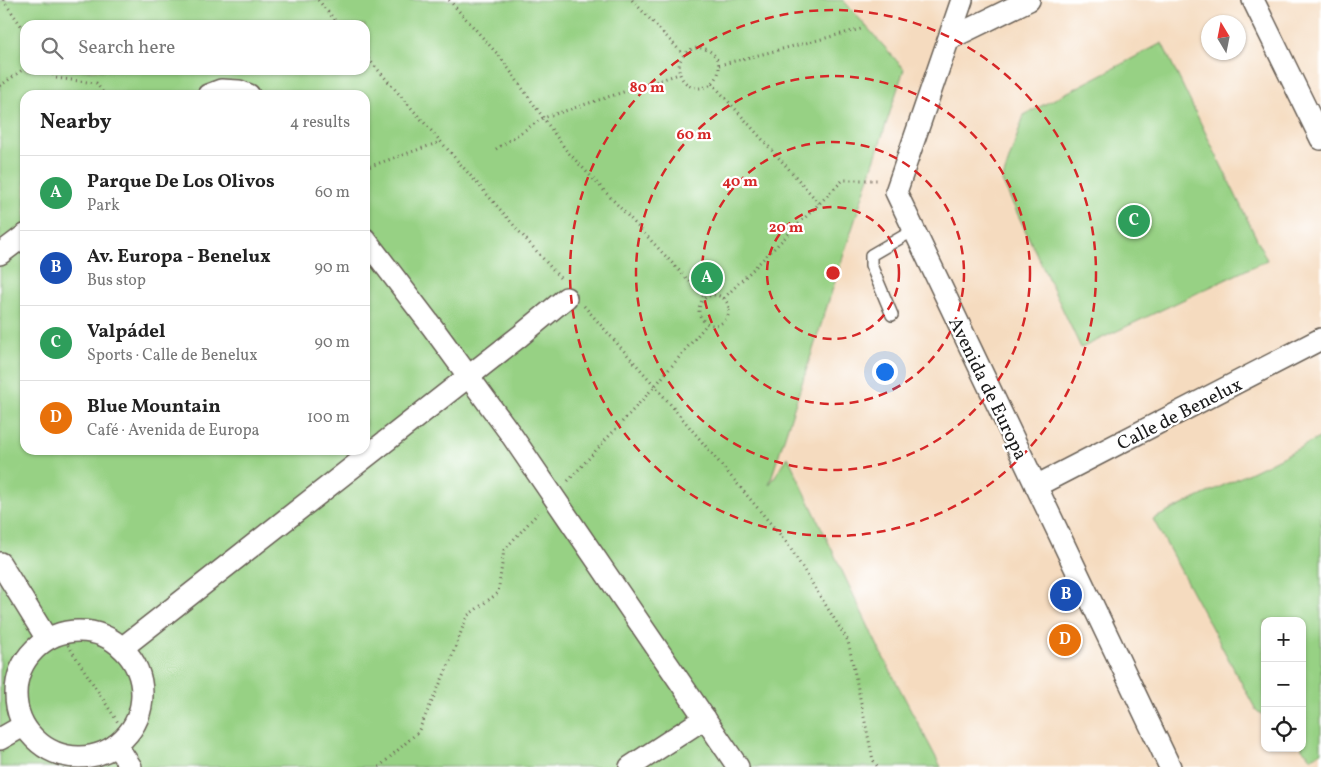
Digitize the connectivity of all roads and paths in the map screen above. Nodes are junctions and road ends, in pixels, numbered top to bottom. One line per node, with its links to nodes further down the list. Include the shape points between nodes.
1 (4, 0): 9 (path)
2 (318, 0): 8 (path)
3 (449, 0): 21 (path, via 501,58)
4 (632, 0): 12 (path)
5 (962, 0): 11 (street, Avenida de Europa)
6 (1029, 0): 11 (street)
7 (1253, 0): 20 (street)
8 (335, 20)
9 (20, 24)
10 (861, 29): 13 (path)
11 (949, 39): 26 (street, Avenida de Europa)
12 (683, 54): 13 (path, via 695,48 708,49); 15 (path)
13 (719, 65): 17 (path)
14 (20, 72): 18 (path)
15 (679, 74): 17 (path, via 693,87); 21 (path)
16 (54, 75): 19 (path, via 55,78 96,83)
17 (712, 83): 27 (path)
18 (0, 86)
19 (101, 90)
20 (1314, 105): 22 (street)
21 (543, 118): 24 (path); 33 (path, via 566,150)
22 (1321, 139)
23 (440, 142): 25 (path)
24 (496, 149)
25 (370, 166)
26 (900, 180): 27 (path, via 843,180); 28 (street, Avenida de Europa, via 896,192)
27 (820, 203): 34 (path)
28 (914, 230): 35 (lane, via 872,254 871,265); 42 (street, Avenida de Europa)
29 (20, 239): 31 (street)
30 (370, 246): 38 (street)
31 (0, 254)
32 (566, 298): 38 (street)
33 (705, 298): 34 (path, via 715,295); 36 (path, via 699,312)
34 (724, 298): 36 (path, via 730,307 729,316 717,325)
35 (892, 315)
36 (707, 324): 41 (path, via 656,386)
37 (1321, 339): 42 (street, Calle de Benelux)
38 (469, 376): 39 (street); 48 (street)
39 (370, 454)
40 (368, 455): 47 (street)
41 (563, 486)
42 (1036, 486): 57 (street, Avenida de Europa)
43 (544, 507): 53 (path, via 504,550 498,593 467,616 418,732)
44 (787, 543): 56 (path, via 848,641 873,760)
45 (0, 562): 46 (street)
46 (56, 641): 47 (street, via 66,632 87,631 107,637); 49 (street, via 31,652 20,670 15,690); 50 (path)
47 (122, 648): 50 (street, via 137,668 142,689 141,710 132,730)
48 (704, 718): 54 (street); 55 (street)
49 (23, 726): 50 (street, via 39,744 57,754 78,758 98,755); 51 (street)
50 (118, 735): 52 (street)
51 (0, 739)
52 (131, 767)
53 (378, 767)
54 (630, 767)
55 (738, 767)
56 (878, 767)
57 (1170, 767)

